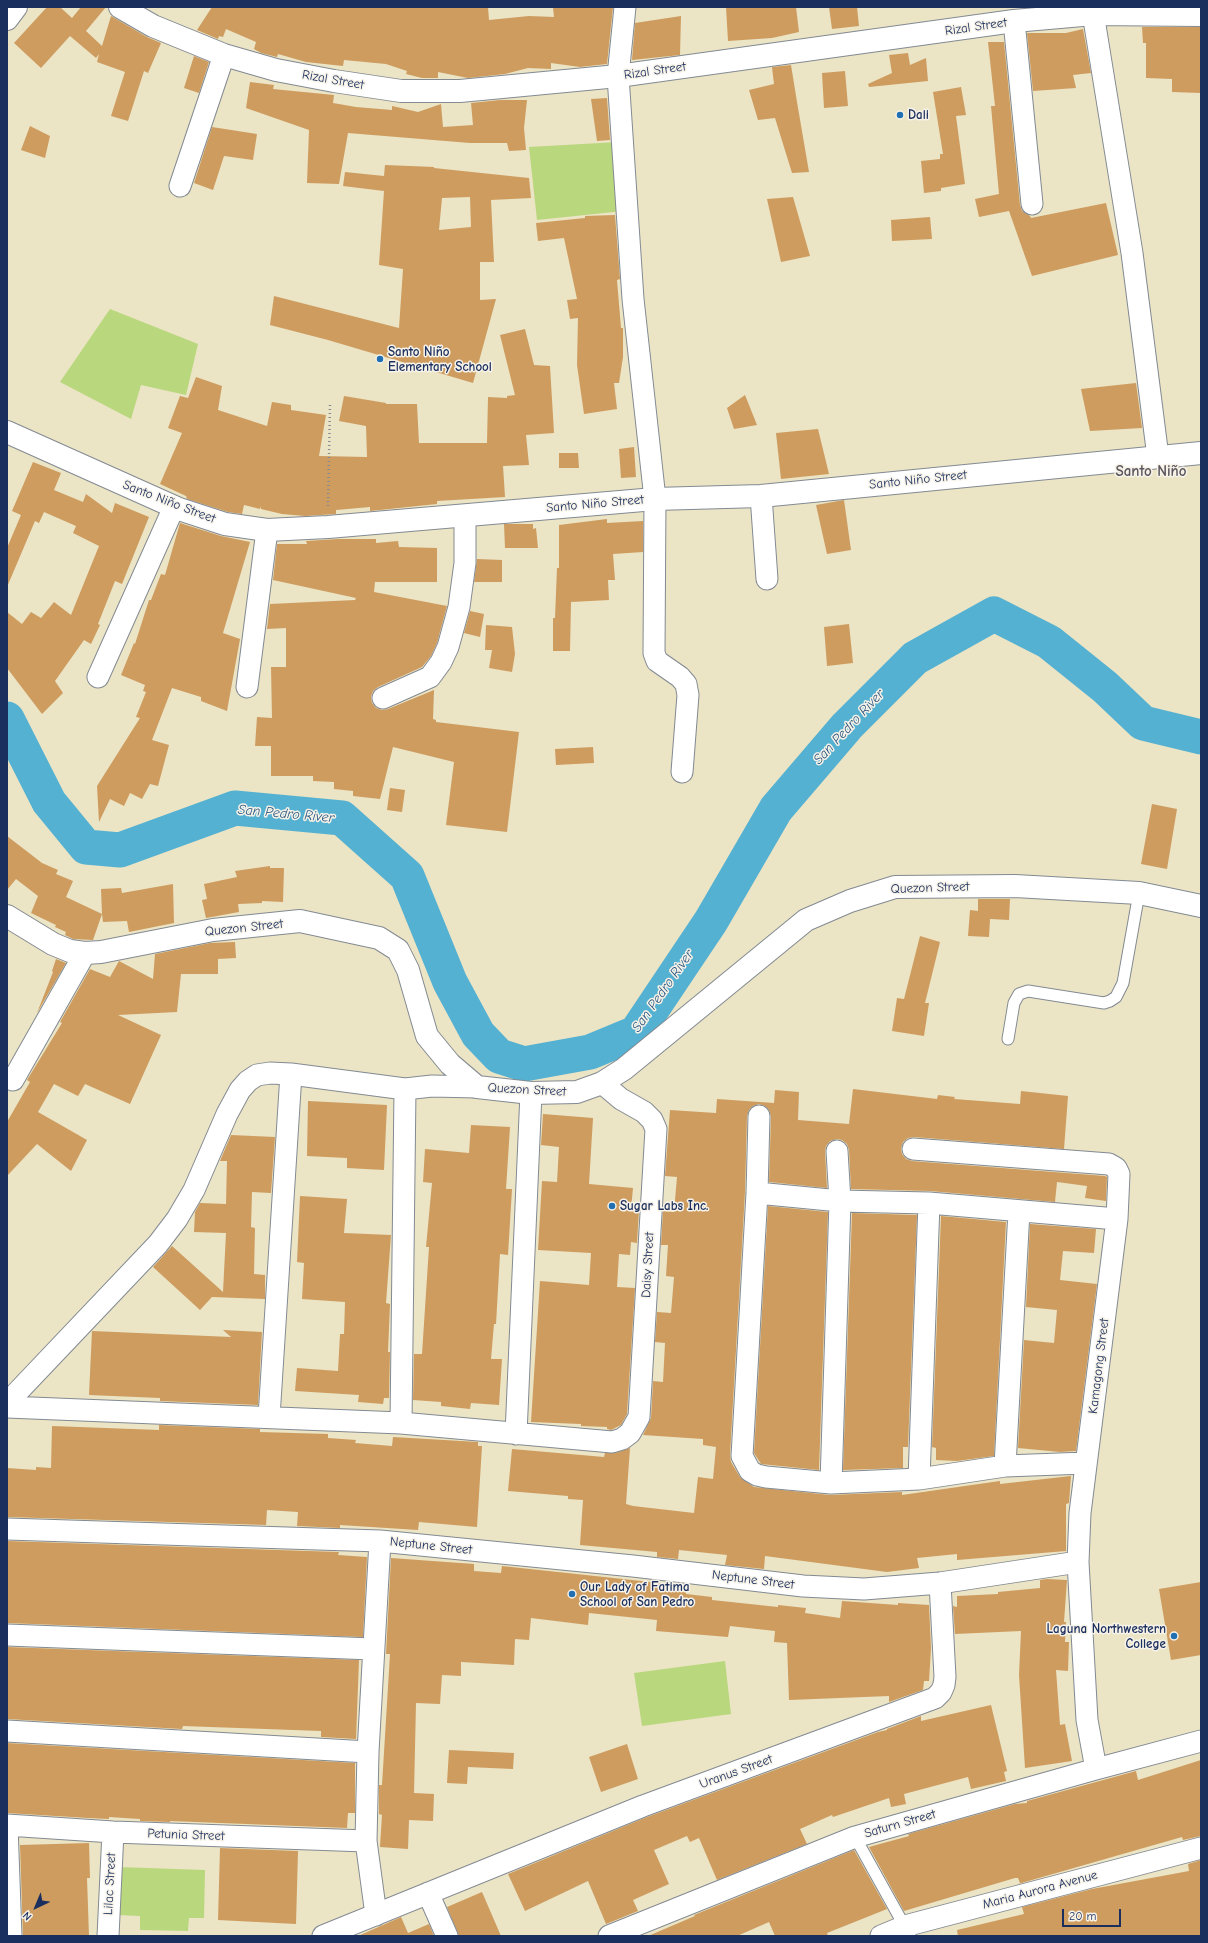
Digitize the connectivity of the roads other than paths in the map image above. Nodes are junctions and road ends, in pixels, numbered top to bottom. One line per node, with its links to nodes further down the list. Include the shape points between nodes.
1 (16, 7): 6 (street)
2 (120, 7): 8 (street, Rizal Street, via 153,26)
3 (625, 7): 9 (street)
4 (1093, 10): 5 (street, Rizal Street); 7 (street, Rizal Street); 14 (street, via 1132,253)
5 (1201, 15)
6 (7, 19)
7 (1014, 21): 9 (street, Rizal Street); 11 (street)
8 (224, 55): 9 (street, Rizal Street, via 276,70 401,91 460,92); 10 (street)
9 (618, 76): 16 (street, via 632,299)
10 (180, 186)
11 (1032, 204)
12 (7, 432): 17 (street, Santo Niño Street)
13 (1201, 453): 14 (street, Santo Niño Street)
14 (1158, 457): 15 (street, Santo Niño Street)
15 (761, 496): 16 (street, Santo Niño Street); 20 (street)
16 (655, 499): 18 (street, Santo Niño Street); 24 (street, via 654,652 657,661 686,684 688,695)
17 (174, 507): 19 (street, Santo Niño Street, via 225,524); 21 (street)
18 (465, 516): 19 (street, Santo Niño Street); 23 (street, via 465,564 459,607 443,657 430,677)
19 (267, 530): 22 (street)
20 (767, 580)
21 (98, 677)
22 (247, 687)
23 (383, 698)
24 (682, 772)
25 (1139, 893): 26 (street, Quezon Street); 29 (lane, via 1123,983 1116,997 1104,1003 1028,992 1019,994 1014,1003); 32 (street, Quezon Street, via 1015,886 895,887 850,900 806,920 624,1070)
26 (1201, 906)
27 (7, 916): 28 (street, Quezon Street, via 53,944 70,952)
28 (85, 953): 31 (street); 33 (street, Quezon Street, via 213,930 300,921 380,938 398,950 408,970 427,1036 450,1064)
29 (1008, 1039)
30 (291, 1074): 34 (street); 44 (street, via 257,1075 240,1090 194,1190 177,1219 158,1244); 46 (street)
31 (9, 1081)
32 (602, 1083): 35 (street, Quezon Street, via 577,1092); 48 (street, Daisy Street, via 644,1112 652,1120 656,1130 639,1417 630,1434 612,1442)
33 (477, 1087): 34 (street, via 432,1086); 35 (street, Quezon Street)
34 (405, 1089): 47 (street)
35 (532, 1093): 48 (street)
36 (759, 1116): 39 (street)
37 (913, 1149): 43 (street, Kamagong Street, via 1113,1166 1119,1174)
38 (837, 1151): 40 (street)
39 (757, 1193): 40 (street); 52 (street, via 742,1456 750,1471 757,1475)
40 (840, 1201): 41 (street); 52 (street)
41 (929, 1203): 42 (street); 51 (street)
42 (1019, 1211): 43 (street); 50 (street)
43 (1117, 1219): 49 (street, Kamagong Street)
44 (7, 1404)
45 (7, 1407): 46 (street)
46 (269, 1417): 47 (street)
47 (401, 1424): 48 (street)
48 (516, 1434)
49 (1086, 1463): 50 (street); 55 (street, Kamagong Street)
50 (1005, 1466): 51 (street)
51 (919, 1479): 52 (street)
52 (831, 1483)
53 (7, 1529): 54 (street, Neptune Street)
54 (380, 1541): 56 (street, Neptune Street, via 803,1586 864,1589); 58 (street)
55 (1078, 1562): 56 (street, Neptune Street); 62 (street, Kamagong Street, via 1087,1720)
56 (940, 1584): 68 (street, Uranus Street, via 945,1677 941,1692 935,1698 644,1806)
57 (7, 1635): 58 (street)
58 (373, 1649): 61 (street)
59 (7, 1732): 61 (street)
60 (1201, 1741): 62 (street, Saturn Street)
61 (368, 1752): 66 (street)
62 (1096, 1769): 65 (street, Saturn Street)
63 (7, 1825): 64 (street, Petunia Street); 72 (street)
64 (112, 1832): 66 (street, Petunia Street); 73 (street, Lilac Street)
65 (854, 1837): 70 (lane); 75 (street, Saturn Street)
66 (366, 1842): 69 (street)
67 (1201, 1848): 70 (street, Maria Aurora Avenue)
68 (428, 1893): 69 (street, Uranus Street); 74 (street)
69 (376, 1915): 71 (street, Uranus Street)
70 (908, 1931): 76 (street, Maria Aurora Avenue)
71 (326, 1935)
72 (11, 1936)
73 (108, 1936)
74 (448, 1936)
75 (609, 1936)
76 (881, 1936)

